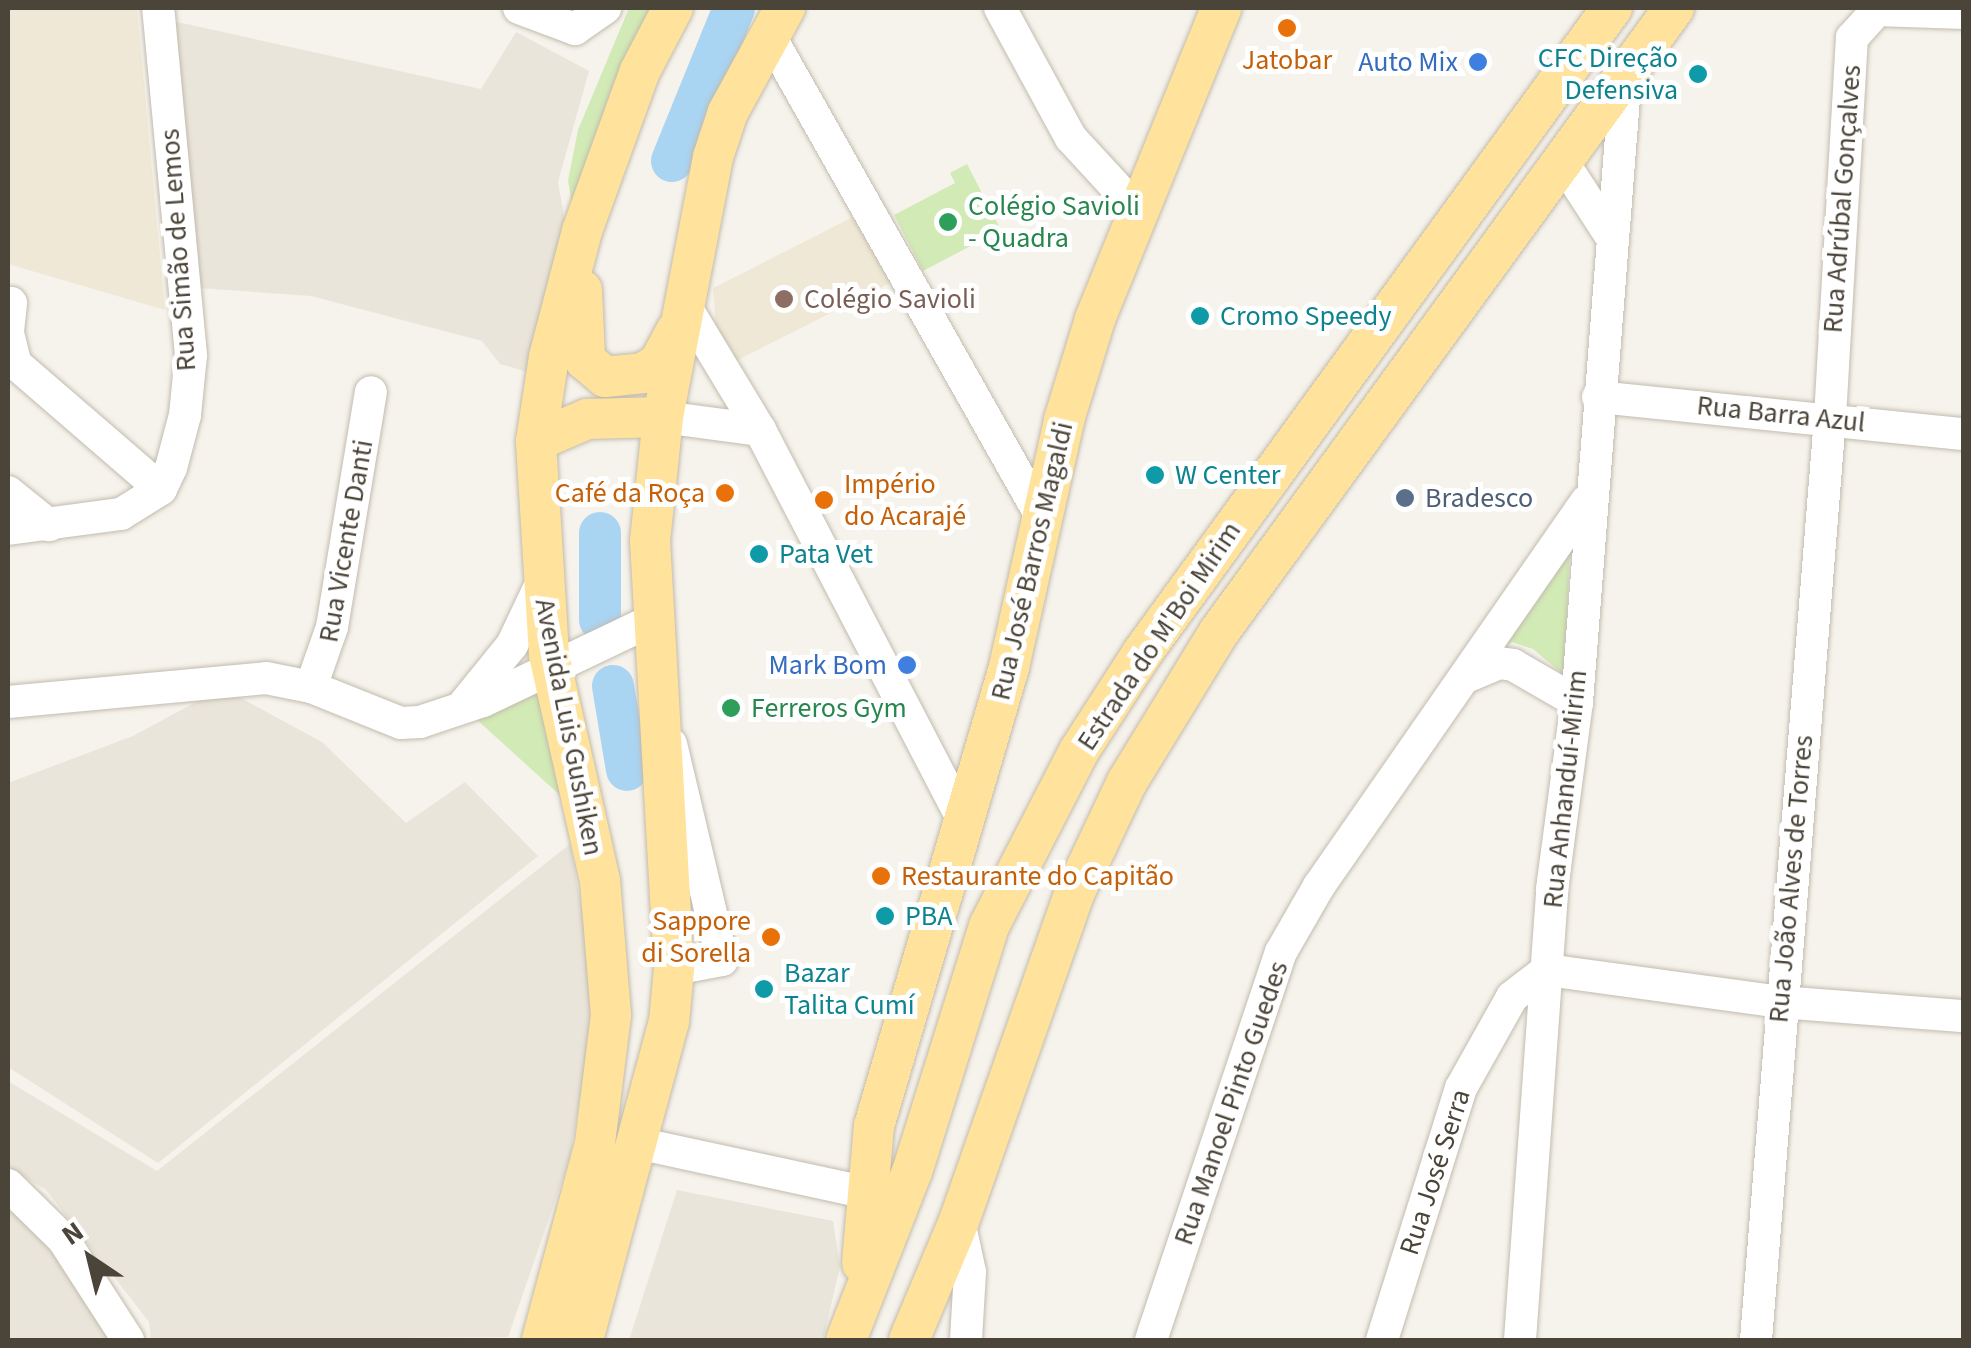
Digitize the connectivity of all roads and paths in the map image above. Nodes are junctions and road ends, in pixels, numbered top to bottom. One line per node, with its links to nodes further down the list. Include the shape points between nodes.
1 (158, 8): 26 (street, Rua Simão de Lemos, via 191,355 185,414)
2 (519, 8): 3 (street, via 575,29)
3 (605, 8)
4 (673, 8): 15 (main road, Avenida Luis Gushiken, via 640,71)
5 (1000, 8): 14 (street, via 1071,138)
6 (1222, 8): 14 (main road, Rua José Barros Magaldi)
7 (1612, 8): 11 (main road, Estrada do M'Boi Mirim)
8 (1674, 8): 12 (main road, Estrada do M'Boi Mirim)
9 (1964, 13): 22 (street, Rua Adrúbal Gonçalves, via 1877,10 1852,38)
10 (777, 20): 18 (main road, via 712,157); 29 (street)
11 (1568, 68): 13 (main road, via 1548,132); 46 (main road, Estrada do M'Boi Mirim, via 1143,652 1080,751 989,926)
12 (1626, 73): 13 (main road, Estrada do M'Boi Mirim); 16 (street, Rua Anhanduí-Mirim, via 1624,169)
13 (1562, 161): 16 (street); 49 (main road, Estrada do M'Boi Mirim, via 1219,632 1128,782 1032,1002)
14 (1139, 212): 29 (main road, Rua José Barros Magaldi, via 1094,319)
15 (582, 231): 18 (main road, via 588,364 620,380 643,373 659,362); 25 (main road, Avenida Luis Gushiken, via 549,357)
16 (1612, 238): 20 (street, Rua Anhanduí-Mirim)
17 (11, 302): 26 (street, via 8,333 16,364)
18 (687, 310): 21 (main road); 23 (street)
19 (371, 392): 36 (street, Rua Vicente Danti, via 332,627)
20 (1598, 397): 22 (street, Rua Barra Azul); 28 (street, Rua Anhanduí-Mirim)
21 (662, 417): 23 (street); 25 (main road, via 587,419); 33 (main road, via 650,541)
22 (1830, 418): 24 (street, Rua Barra Azul); 42 (street, Rua João Alves de Torres)
23 (760, 430): 40 (street)
24 (1964, 434)
25 (536, 441): 32 (main road, Avenida Luis Gushiken)
26 (160, 490): 30 (street, via 121,514)
27 (8, 492): 30 (street)
28 (1588, 500): 35 (street, Rua Manoel Pinto Guedes); 38 (street, Rua Anhanduí-Mirim)
29 (1041, 516): 40 (main road, Rua José Barros Magaldi)
30 (49, 525): 31 (street)
31 (8, 529)
32 (540, 586): 34 (main road, Avenida Luis Gushiken); 39 (street, via 496,669)
33 (653, 620): 34 (street); 45 (main road, via 674,969 669,1022)
34 (552, 669): 39 (street); 52 (main road, Avenida Luis Gushiken, via 600,881 611,1015 595,1143)
35 (1466, 677): 38 (street, via 1499,663 1513,665); 56 (street, Rua Manoel Pinto Guedes, via 1319,886 1281,952)
36 (311, 688): 37 (street, via 222,678); 39 (street, via 401,723)
37 (8, 702)
38 (1577, 702): 41 (street, Rua Anhanduí-Mirim)
39 (454, 713)
40 (966, 826): 44 (main road, Rua José Barros Magaldi)
41 (1547, 970): 42 (street); 57 (street, Rua José Serra, via 1512,998 1460,1088); 58 (street, Rua Anhanduí-Mirim)
42 (1780, 1002): 43 (street); 59 (street, Rua João Alves de Torres)
43 (1964, 1016)
44 (874, 1126): 46 (main road); 48 (main road, Rua José Barros Magaldi)
45 (637, 1143): 48 (street); 53 (main road)
46 (912, 1172): 49 (main road); 50 (main road, Estrada do M'Boi Mirim)
47 (8, 1185): 51 (street, via 63,1239)
48 (868, 1193): 50 (main road, Rua José Barros Magaldi)
49 (959, 1220): 54 (main road, Estrada do M'Boi Mirim); 55 (street, via 970,1272)
50 (853, 1323)
51 (128, 1340)
52 (542, 1340)
53 (582, 1340)
54 (908, 1340)
55 (966, 1340)
56 (1151, 1340)
57 (1382, 1340)
58 (1520, 1340)
59 (1756, 1340)

